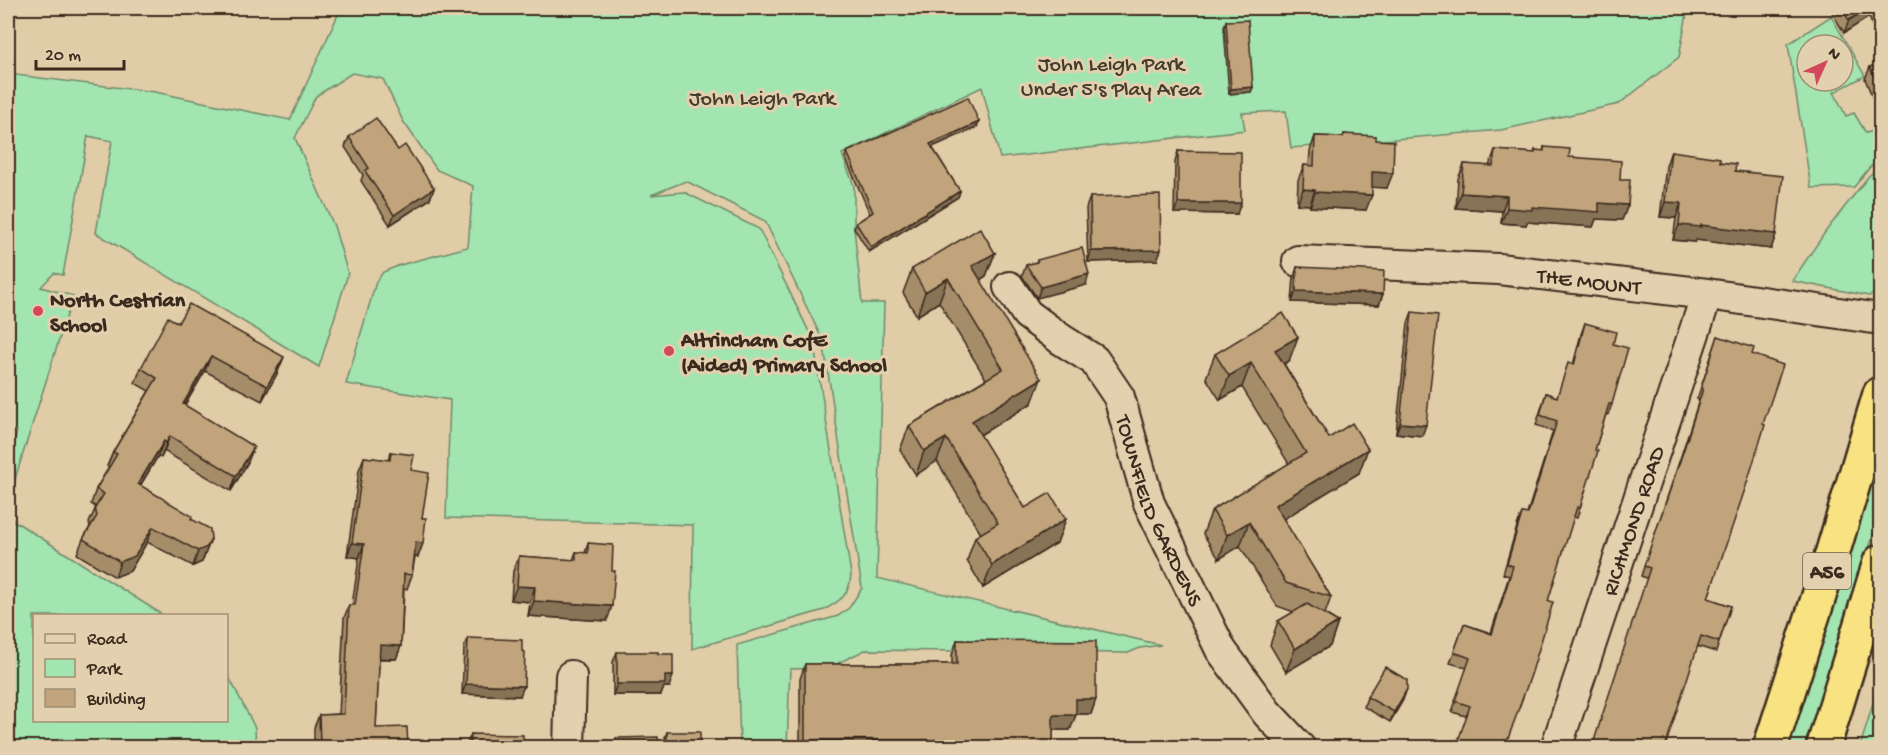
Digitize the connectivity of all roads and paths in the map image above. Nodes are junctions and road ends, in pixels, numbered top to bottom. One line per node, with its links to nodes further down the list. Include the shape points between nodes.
1 (1298, 261): 3 (street, THE MOUNT, via 1499,269)
2 (1009, 287): 9 (street, TOWNFIELD GARDENS, via 1027,314 1094,360 1119,397 1149,503 1221,650)
3 (1707, 294): 4 (street, THE MOUNT); 10 (street, RICHMOND ROAD)
4 (1881, 319)
5 (1881, 394): 11 (highway, A56)
6 (1881, 562): 12 (highway, A56)
7 (571, 676): 8 (street)
8 (569, 747)
9 (1299, 747)
10 (1556, 747)
11 (1770, 747)
12 (1823, 747)

